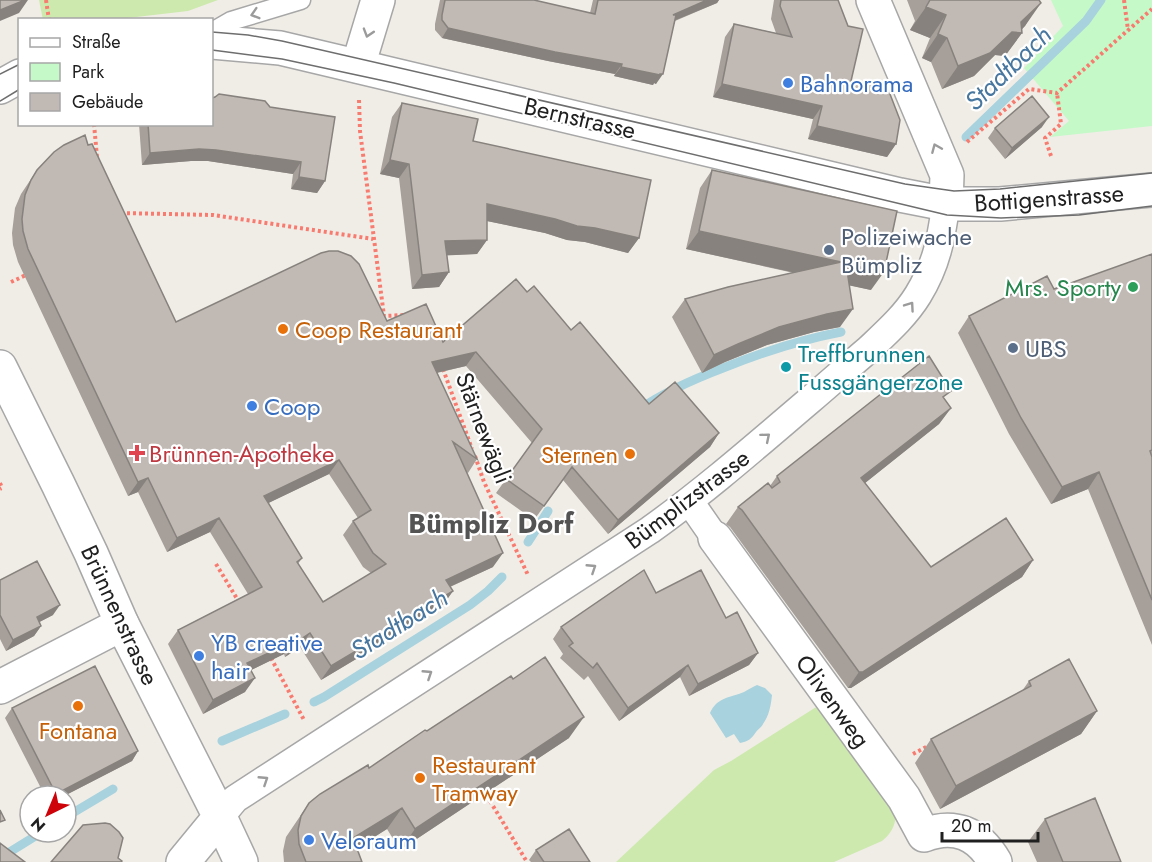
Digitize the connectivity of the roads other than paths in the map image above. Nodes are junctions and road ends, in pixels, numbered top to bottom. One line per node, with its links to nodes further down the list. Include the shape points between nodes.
1 (301, 0): 4 (lane, one-way to 4, via 231,21)
2 (378, 0): 7 (street, one-way to 7)
3 (873, 0): 10 (street, Bümplizstrasse, one-way to 3, via 947,175)
4 (213, 31)
5 (213, 42): 7 (street, Bernstrasse, via 280,48)
6 (18, 77): 8 (street)
7 (358, 81): 10 (street, Bernstrasse)
8 (0, 87)
9 (1152, 190): 10 (street, Bottigenstrasse, via 1000,204)
10 (946, 204): 12 (street, Bümplizstrasse, one-way to 10, via 906,313 938,253)
11 (0, 367): 14 (street, Brünnenstrasse)
12 (690, 502): 13 (street, Olivenweg); 16 (street, Bümplizstrasse, one-way to 12, via 235,799)
13 (715, 538): 19 (street, Olivenweg, via 904,798 924,835 947,830 964,832 983,845)
14 (122, 624): 15 (street); 16 (street, Brünnenstrasse)
15 (0, 687)
16 (220, 817): 17 (street, Bümplizstrasse); 18 (street, Brünnenstrasse)
17 (183, 862)
18 (241, 862)
19 (995, 862)

